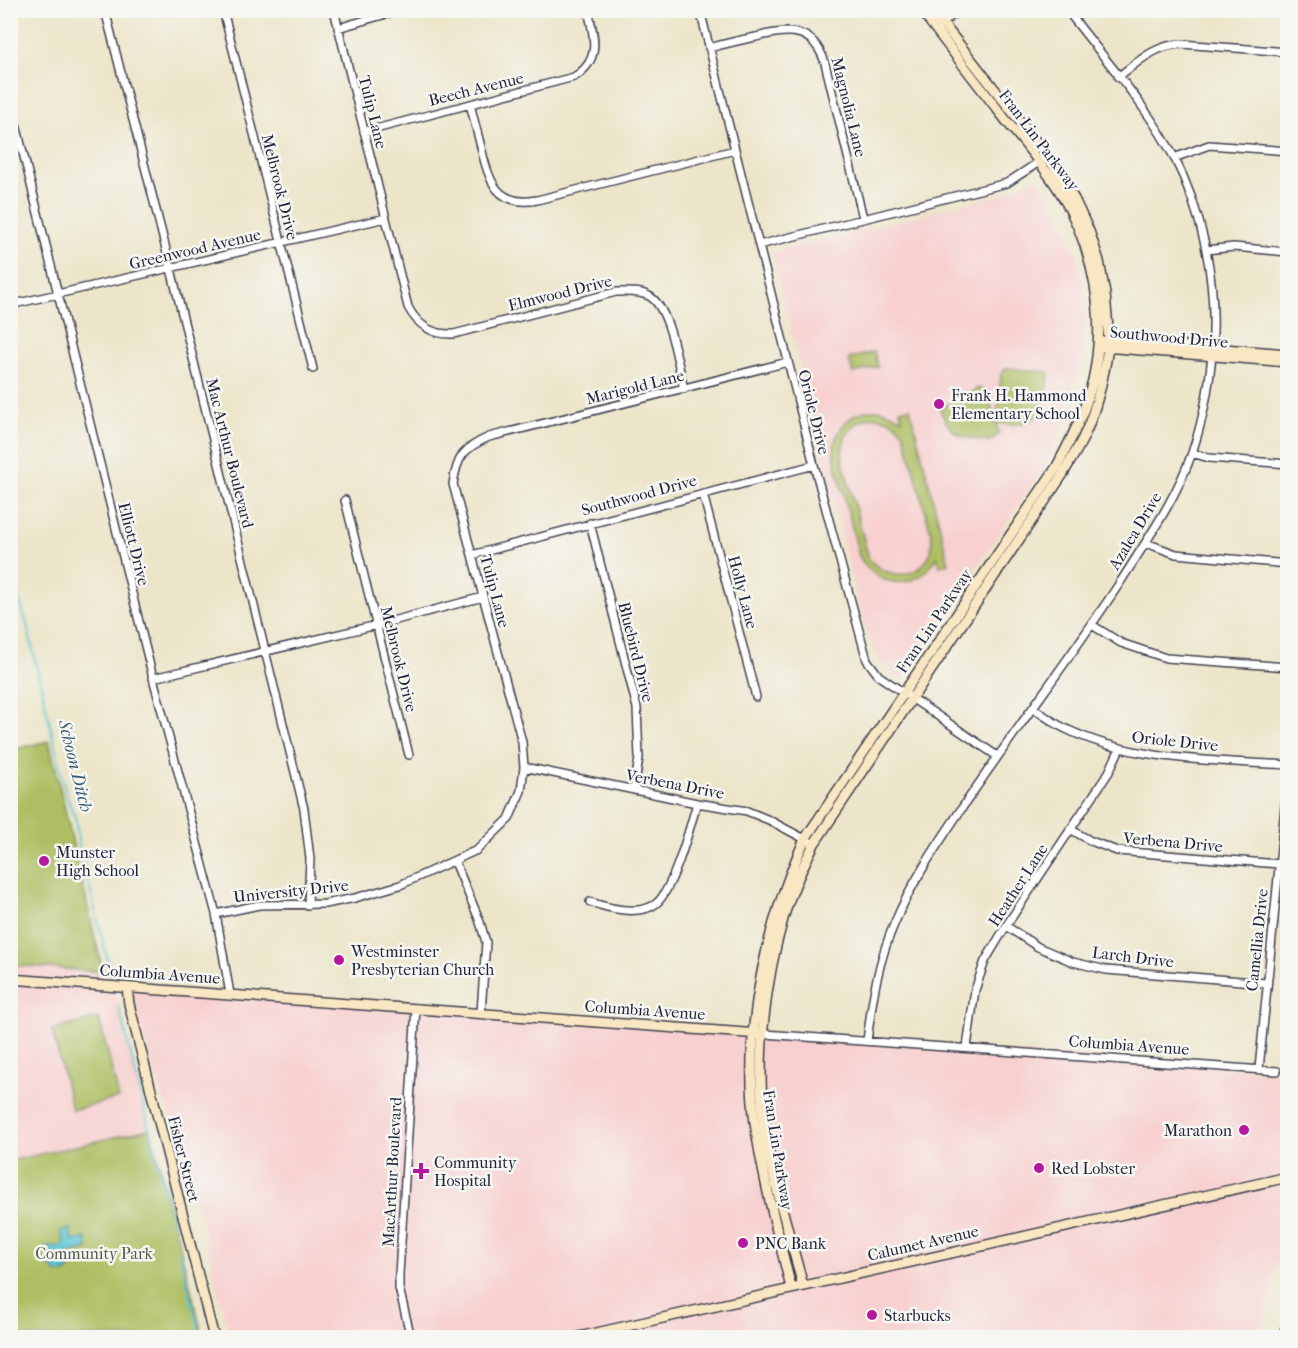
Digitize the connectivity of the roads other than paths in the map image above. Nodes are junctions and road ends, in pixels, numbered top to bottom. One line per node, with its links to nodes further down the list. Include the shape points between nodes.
1 (105, 10): 30 (street, Mac Arthur Boulevard)
2 (223, 10): 26 (street, Melbrook Drive)
3 (334, 10): 12 (street, Tulip Lane)
4 (400, 10): 12 (street)
5 (588, 10): 17 (street, Beech Avenue, via 595,44 581,73)
6 (700, 10): 13 (street, Oriole Drive)
7 (921, 10): 11 (street, Fran Lin Parkway)
8 (932, 10): 11 (street, Fran Lin Parkway)
9 (959, 10): 11 (street)
10 (1067, 10): 15 (street, Azalea Drive)
11 (939, 26): 21 (street, Fran Lin Parkway); 23 (street, Fran Lin Parkway)
12 (338, 28): 18 (street, Tulip Lane)
13 (709, 48): 19 (street, Oriole Drive); 25 (street, Magnolia Lane, via 778,31 800,33 814,42 825,63)
14 (1287, 52): 15 (street, via 1168,45 1147,54)
15 (1118, 77): 22 (street, Azalea Drive, via 1155,125)
16 (10, 100): 31 (street, Elliott Drive)
17 (470, 104): 18 (street, Beech Avenue); 19 (street, via 488,176 499,192 516,201 537,200)
18 (364, 132): 24 (street, Tulip Lane)
19 (735, 150): 27 (street, Oriole Drive)
20 (1287, 152): 22 (street, via 1209,145)
21 (1048, 157): 23 (street); 35 (street, Fran Lin Parkway, via 1074,199 1092,239 1104,286)
22 (1174, 158): 28 (street, Azalea Drive, via 1190,194)
23 (1039, 162): 25 (street, via 1007,183); 34 (street, Fran Lin Parkway, via 1067,203 1087,252 1096,294)
24 (386, 218): 26 (street, Greenwood Avenue); 33 (street, Tulip Lane, via 408,307)
25 (863, 218): 27 (street)
26 (280, 244): 30 (street, Greenwood Avenue); 40 (street, Melbrook Drive)
27 (759, 245): 38 (street, Oriole Drive)
28 (1206, 250): 29 (street, via 1234,247); 36 (street, Azalea Drive, via 1214,297)
29 (1287, 252)
30 (171, 269): 31 (street, Greenwood Avenue); 55 (street, Mac Arthur Boulevard)
31 (58, 295): 32 (street, Greenwood Avenue); 57 (street, Elliott Drive)
32 (10, 305)
33 (417, 322): 41 (street, Elmwood Drive, via 435,332 454,334 616,292 650,296 664,312)
34 (1096, 344): 35 (street, Southwood Drive); 59 (street, Fran Lin Parkway, via 1087,400 1056,468)
35 (1108, 344): 36 (street, Southwood Drive); 59 (street, Fran Lin Parkway, via 1097,401 1063,474)
36 (1212, 352): 37 (street, Southwood Drive); 39 (street, Southwood Drive); 43 (street, Azalea Drive, via 1207,396)
37 (1287, 354)
38 (788, 362): 41 (street, Marigold Lane); 45 (street, Oriole Drive)
39 (1287, 362)
40 (313, 369)
41 (684, 389): 42 (street, Marigold Lane)
42 (489, 437): 50 (street, Tulip Lane, via 471,446 456,466 453,484)
43 (1191, 453): 44 (street, via 1209,459); 49 (street, Azalea Drive, via 1177,488)
44 (1287, 464)
45 (814, 465): 46 (street, Southwood Drive); 59 (street, Oriole Drive, via 867,660 879,676)
46 (703, 494): 48 (street, Southwood Drive); 58 (street, Holly Lane)
47 (345, 500): 53 (street, Melbrook Drive)
48 (590, 524): 50 (street, Southwood Drive); 67 (street, Bluebird Drive, via 636,708 639,758)
49 (1146, 543): 51 (street, via 1176,554); 54 (street, Azalea Drive)
50 (472, 555): 52 (street, Tulip Lane)
51 (1287, 564)
52 (483, 597): 53 (street); 65 (street, Tulip Lane, via 522,742)
53 (377, 625): 55 (street); 62 (street, Melbrook Drive)
54 (1092, 625): 56 (street, via 1121,643 1166,658); 60 (street, Azalea Drive)
55 (266, 651): 57 (street); 75 (street, Mac Arthur Boulevard, via 304,809 310,860)
56 (1287, 667)
57 (153, 678): 76 (street, Elliott Drive)
58 (756, 697)
59 (907, 697): 63 (street, Oriole Drive); 70 (street, Fran Lin Parkway); 71 (street, Fran Lin Parkway)
60 (1033, 708): 61 (street, Oriole Drive, via 1063,727); 63 (street, Azalea Drive)
61 (1120, 748): 64 (street, Oriole Drive, via 1164,756); 69 (street, Heather Lane)
62 (409, 755)
63 (997, 756): 85 (street, Azalea Drive, via 918,875 894,923 873,990)
64 (1287, 765)
65 (524, 767): 67 (street, Verbena Drive); 72 (street, University Drive, via 521,791 509,819 482,846)
66 (1287, 777): 73 (street, Camellia Drive)
67 (634, 790): 68 (street, Verbena Drive)
68 (697, 803): 70 (street, Verbena Drive, via 747,811); 74 (street, via 686,843 663,897 654,905 634,909)
69 (1070, 828): 73 (street, Verbena Drive, via 1117,851); 77 (street, Heather Lane)
70 (805, 839): 71 (street, Verbena Drive); 84 (street, Fran Lin Parkway, via 774,916 763,973)
71 (814, 844): 84 (street, Fran Lin Parkway, via 783,919)
72 (454, 862): 75 (street, University Drive, via 374,893); 83 (street, via 486,942)
73 (1279, 864): 79 (street, Camellia Drive)
74 (590, 902)
75 (308, 905): 76 (street, University Drive, via 259,905)
76 (216, 914): 81 (street, Elliott Drive)
77 (1006, 926): 79 (street, Larch Drive, via 1038,947 1106,970); 86 (street, Heather Lane, via 985,961 975,990)
78 (10, 978): 80 (street, Columbia Avenue)
79 (1266, 983): 87 (street, Camellia Drive)
80 (128, 988): 81 (street, Columbia Avenue); 92 (street, Fisher Street)
81 (230, 994): 82 (street, Columbia Avenue)
82 (416, 1008): 83 (street, Columbia Avenue); 93 (street, MacArthur Boulevard, via 399,1274)
83 (481, 1012): 84 (street, Columbia Avenue)
84 (759, 1034): 85 (street, Columbia Avenue); 90 (street, Fran Lin Parkway, via 764,1122); 91 (street, Fran Lin Parkway, via 752,1074 755,1122)
85 (867, 1041): 86 (street, Columbia Avenue)
86 (967, 1047): 87 (street, Columbia Avenue)
87 (1258, 1069): 88 (street, Columbia Avenue)
88 (1277, 1071)
89 (1285, 1178): 90 (street, Calumet Avenue)
90 (803, 1286): 91 (street, Calumet Avenue)
91 (791, 1288): 94 (street, Calumet Avenue)
92 (214, 1338)
93 (411, 1338)
94 (574, 1338)

